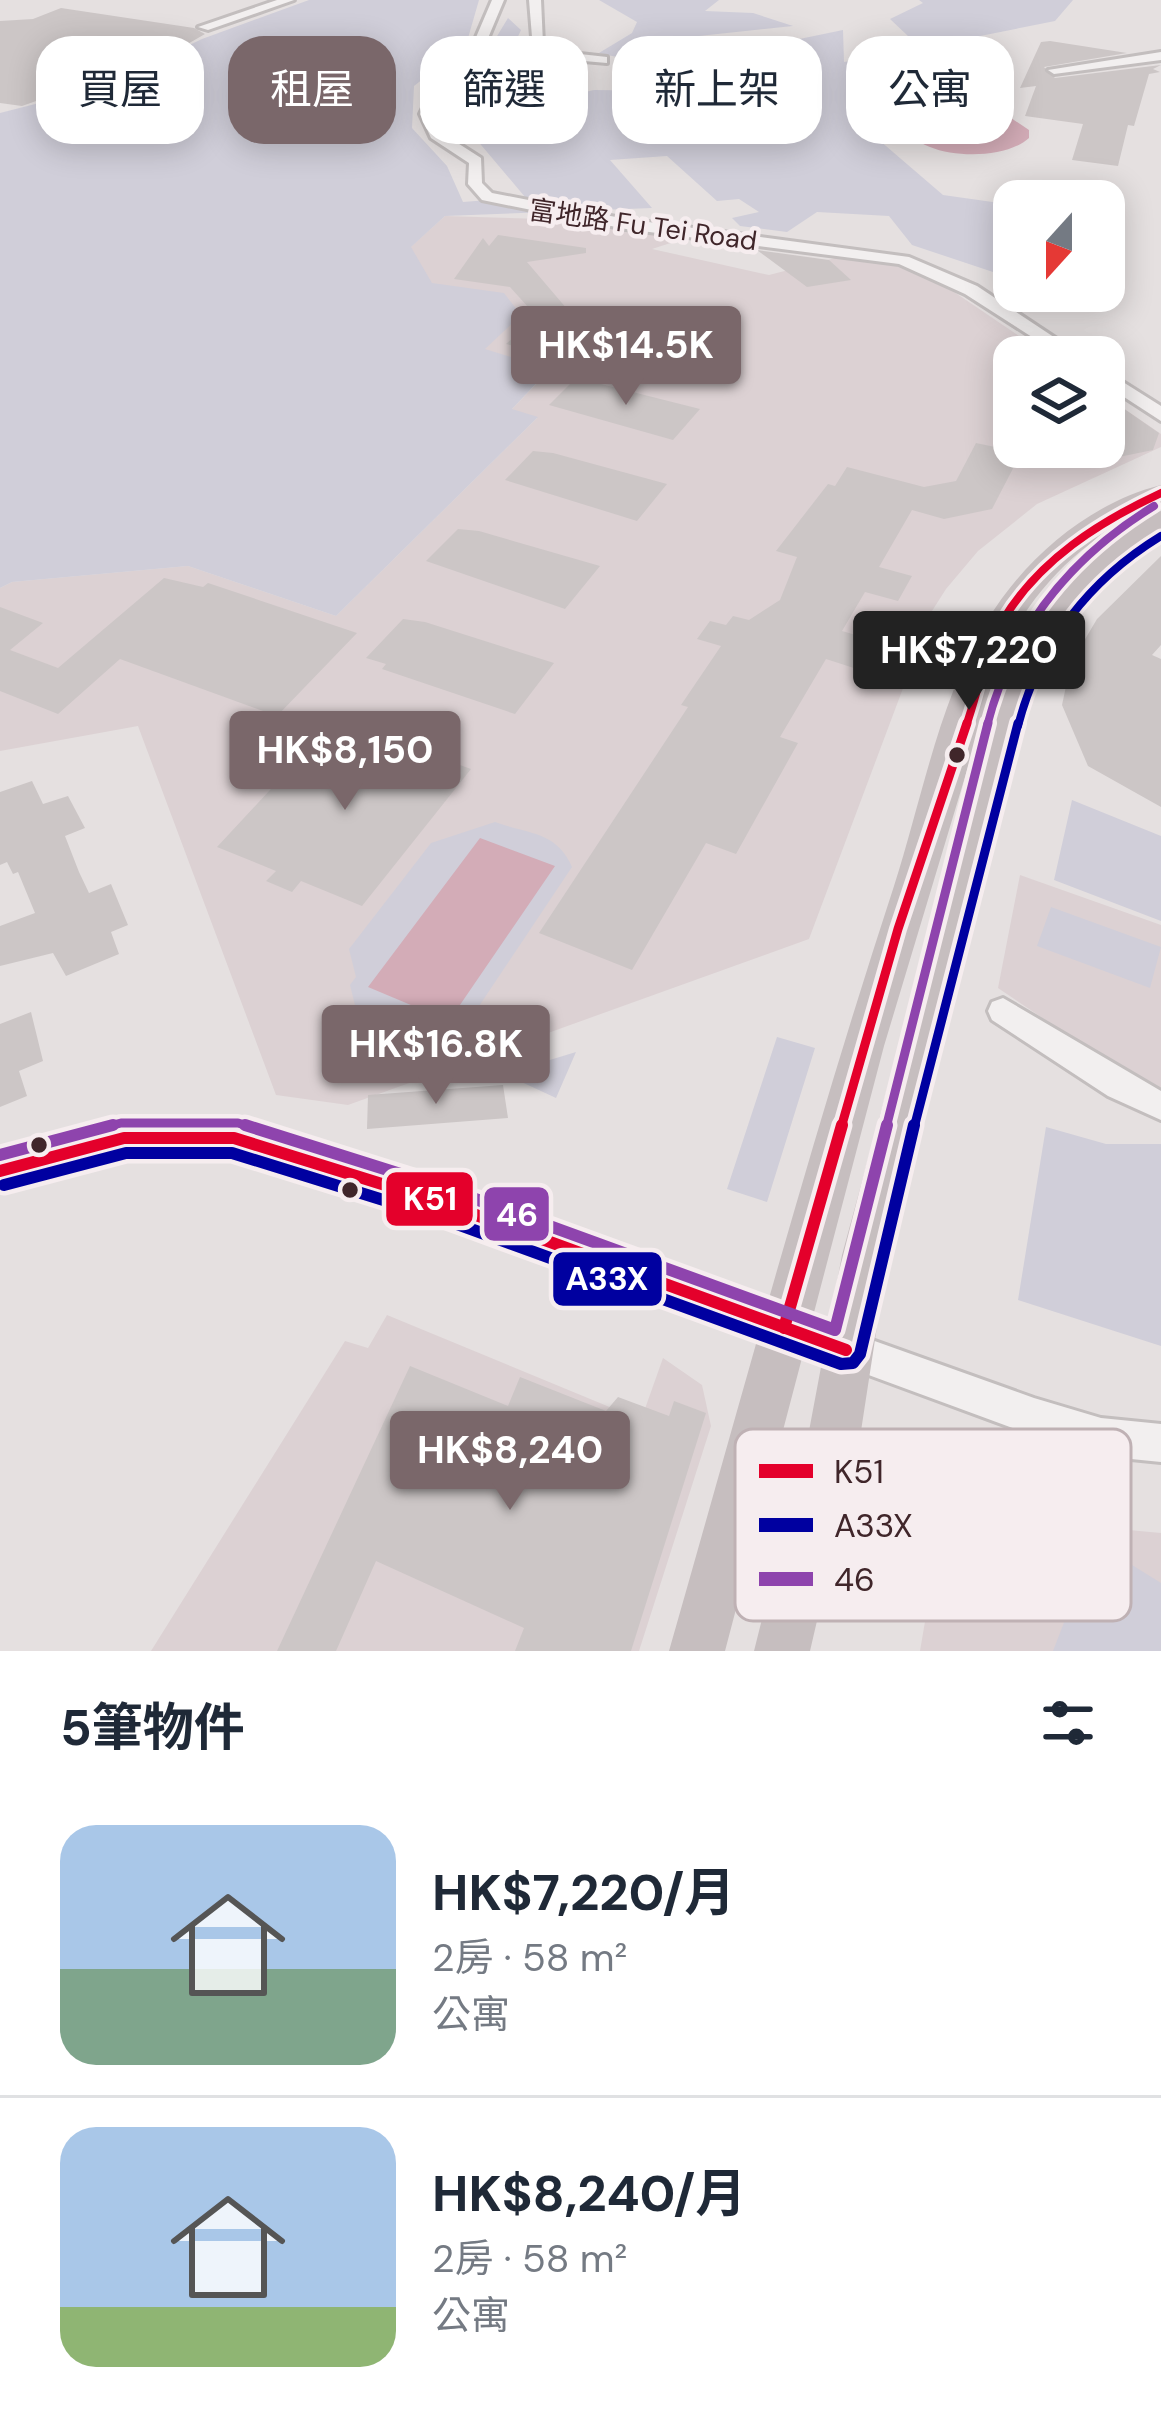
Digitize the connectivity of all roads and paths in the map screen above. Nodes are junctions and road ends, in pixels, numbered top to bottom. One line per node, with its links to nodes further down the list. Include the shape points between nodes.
1 (288, 0): 4 (street)
2 (498, 0): 10 (street, 富地路 Fu Tei Road, via 478,50 427,114 436,135 476,161 476,184 487,197 626,224 870,253)
3 (536, 0): 5 (street)
4 (204, 27)
5 (536, 36)
6 (588, 58): 8 (street)
7 (1159, 58): 9 (street)
8 (603, 60)
9 (1054, 70)
10 (970, 290): 11 (street); 12 (street, 富地路 Fu Tei Road)
11 (944, 296)
12 (1043, 336)
13 (1125, 390): 14 (street)
14 (1161, 415)
15 (1161, 493): 20 (main road, via 1060,552 1002,621 898,929)
16 (1161, 519): 21 (main road, via 1076,578 1049,610 1018,674)
17 (1004, 1011): 18 (street)
18 (1161, 1106)
19 (0, 1171): 20 (street, via 124,1138 234,1138 443,1203)
20 (784, 1328): 21 (street); 22 (main road)
21 (846, 1350): 23 (main road); 24 (street)
22 (757, 1429)
23 (836, 1429)
24 (1073, 1429)
25 (1131, 1440): 26 (street)
26 (1161, 1443)
27 (735, 1510): 29 (main road)
28 (789, 1621): 30 (main road)
29 (697, 1651)
30 (782, 1651)

